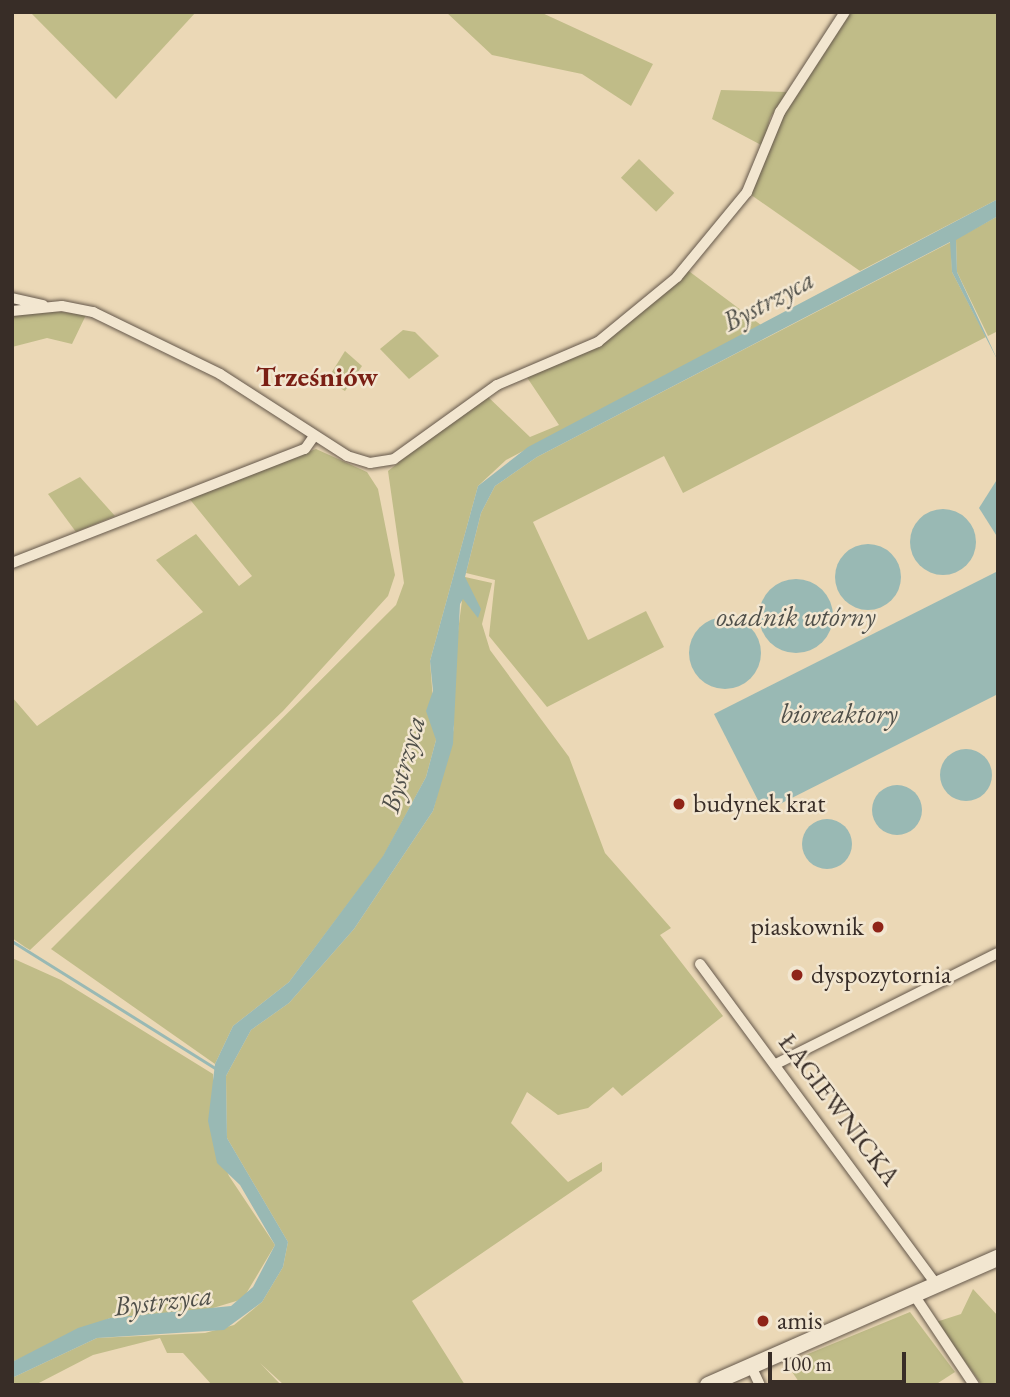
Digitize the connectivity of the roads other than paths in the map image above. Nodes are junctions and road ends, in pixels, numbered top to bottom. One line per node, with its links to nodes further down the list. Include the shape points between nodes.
1 (845, 12): 5 (street, via 780,112 747,192 693,261 613,330 579,353 497,385 394,459 361,462)
2 (12, 298): 3 (street)
3 (44, 307): 4 (street); 5 (street, via 88,310 166,346)
4 (12, 311)
5 (314, 436): 6 (street, via 305,449)
6 (12, 563)
7 (998, 953): 9 (street)
8 (700, 964): 9 (street, ŁAGIEWNICKA)
9 (776, 1064): 11 (street, ŁAGIEWNICKA)
10 (998, 1258): 11 (main road)
11 (937, 1285): 12 (main road)
12 (914, 1296): 13 (main road); 16 (street)
13 (751, 1366): 14 (main road); 15 (street)
14 (708, 1385)
15 (760, 1385)
16 (974, 1385)

